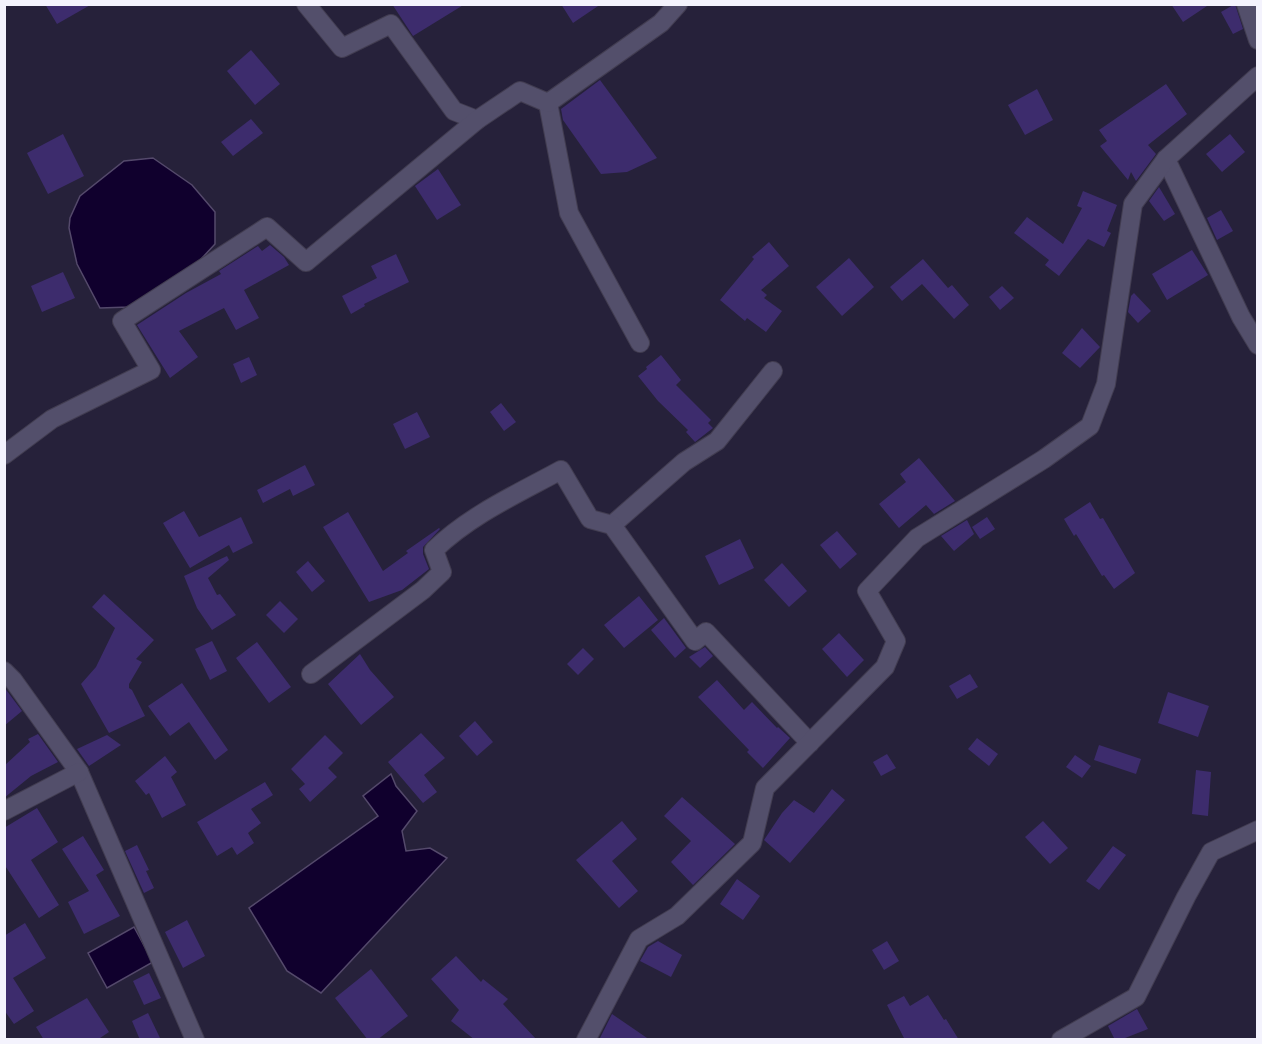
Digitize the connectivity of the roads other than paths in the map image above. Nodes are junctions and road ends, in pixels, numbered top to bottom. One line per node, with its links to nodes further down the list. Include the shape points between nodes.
1 (306, 4): 7 (street, via 342,48 391,24 454,111)
2 (678, 4): 6 (street, via 661,23)
3 (1246, 4): 4 (street)
4 (1257, 40)
5 (1257, 76): 8 (street)
6 (548, 103): 7 (street, via 520,91); 9 (street, via 569,213)
7 (477, 120): 12 (street, via 306,262 267,227 122,321 151,370 52,419)
8 (1166, 159): 10 (street); 16 (street, via 1132,204 1106,384 1090,426 917,538 867,591 896,640 885,667)
9 (640, 343)
10 (1257, 345)
11 (773, 371): 13 (street, via 717,441 684,462)
12 (4, 455)
13 (612, 525): 15 (street, via 590,519 561,470 452,532 434,550 442,572); 16 (street, via 695,641 706,632)
14 (4, 671): 17 (street)
15 (311, 674)
16 (810, 743): 21 (street, via 765,788 752,843 677,916 639,939)
17 (79, 772): 18 (street); 20 (street)
18 (4, 811)
19 (1257, 830): 22 (street, via 1211,852 1136,997)
20 (195, 1040)
21 (586, 1040)
22 (1061, 1040)

